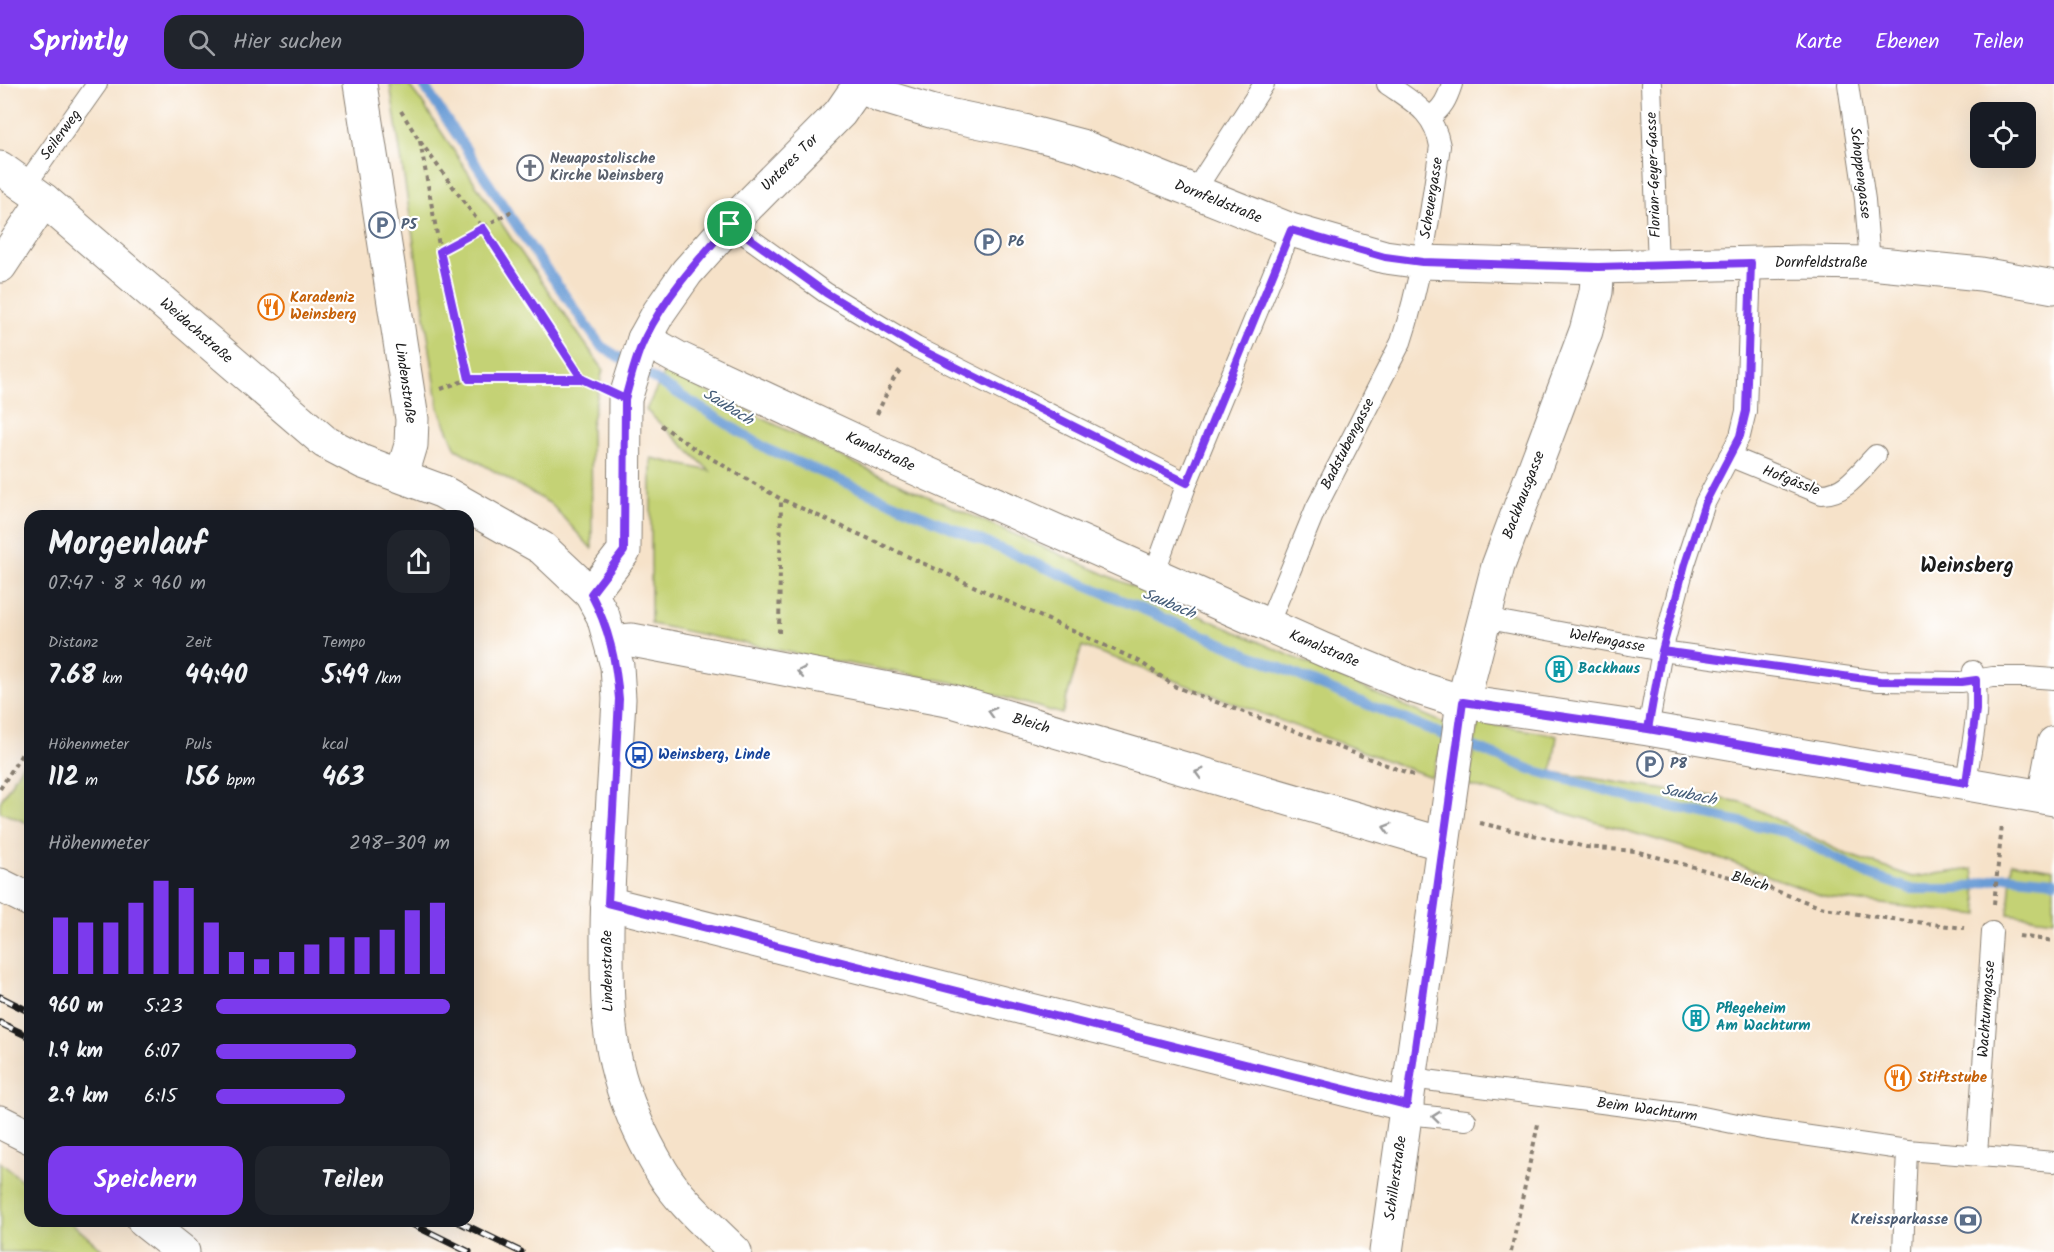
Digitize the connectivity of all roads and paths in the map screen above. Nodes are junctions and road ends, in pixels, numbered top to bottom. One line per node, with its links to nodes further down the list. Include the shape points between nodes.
1 (97, 84): 12 (lane, Seilerweg)
2 (360, 84): 33 (street, Lindenstraße, via 412,419 411,445)
3 (1264, 84): 13 (lane)
4 (1387, 84): 10 (lane)
5 (1452, 84): 10 (lane, via 1448,99)
6 (1651, 84): 22 (lane, Florian-Geyer-Gasse)
7 (1848, 84): 21 (lane, Schoppengasse)
8 (858, 85): 13 (street, Dornfeldstraße, via 934,112 1081,146); 15 (street, Unteres Tor, via 840,113)
9 (396, 103): 11 (path)
10 (1430, 117): 19 (lane, Scheuergasse, via 1440,146)
11 (419, 140): 16 (path); 18 (path)
12 (23, 185): 23 (street); 33 (street, Weidachstraße, via 325,442 363,462)
13 (1194, 192): 17 (street, Dornfeldstraße)
14 (512, 211): 16 (path)
15 (730, 224): 26 (street, Unteres Tor, via 687,272); 27 (lane, via 826,293)
16 (483, 228): 18 (path); 28 (path)
17 (1291, 230): 19 (street, Dornfeldstraße, via 1385,257); 34 (lane)
18 (440, 251): 28 (path, via 469,379)
19 (1422, 262): 24 (street, Dornfeldstraße); 42 (lane, Badstubengasse, via 1401,342 1316,508)
20 (1751, 263): 21 (street, Dornfeldstraße); 22 (street, Dornfeldstraße); 32 (lane, via 1746,411 1740,436)
21 (1870, 263): 25 (street, Dornfeldstraße, via 1981,274)
22 (1658, 265): 24 (street, Dornfeldstraße)
23 (0, 266)
24 (1598, 267): 41 (street, Backhausgasse, via 1586,331 1498,566)
25 (2054, 287)
26 (641, 347): 29 (street, Unteres Tor); 30 (street, Kanalstraße, via 676,357)
27 (916, 347): 30 (path, via 893,380); 34 (lane)
28 (582, 379): 29 (path)
29 (625, 399): 35 (path, via 695,449); 40 (street, Unteres Tor, via 624,551)
30 (862, 444): 39 (street, Kanalstraße)
31 (1876, 455): 32 (lane, Hofgässle, via 1842,490 1833,494 1822,494)
32 (1729, 456): 44 (lane, via 1705,503)
33 (402, 475): 36 (street, Lindenstraße)
34 (1187, 483): 39 (lane)
35 (782, 499): 45 (path); 55 (path, via 1139,661 1176,687)
36 (437, 504): 37 (street, Lindenstraße)
37 (451, 510)
38 (474, 520): 40 (street, Lindenstraße, via 542,548)
39 (1154, 574): 42 (street, Kanalstraße)
40 (591, 594): 43 (street, Lindenstraße)
41 (1483, 618): 44 (lane, Welfengasse); 48 (street, Backhausgasse)
42 (1268, 625): 48 (street, Kanalstraße, via 1412,686)
43 (612, 642): 45 (street, Bleich, via 632,640); 59 (street, Lindenstraße, via 619,699)
44 (1662, 651): 46 (lane, Welfengasse, via 1880,681 1961,682); 49 (lane)
45 (778, 667): 55 (street, Bleich, one-way to 45)
46 (1975, 676): 47 (lane, Welfengasse); 52 (lane, via 1976,710)
47 (2054, 680)
48 (1462, 715): 49 (street, Kanalstraße); 55 (street, Schillerstraße)
49 (1648, 729): 52 (street, Kanalstraße)
50 (2054, 743): 54 (street)
51 (24, 751): 53 (path)
52 (1966, 783): 54 (street, Kanalstraße)
53 (0, 789)
54 (2049, 798)
55 (1448, 808): 61 (path, Bleich, via 1586,846 1635,851 1707,869 1820,907); 64 (street, Schillerstraße)
56 (1999, 847): 60 (path)
57 (0, 885): 58 (street)
58 (24, 897)
59 (608, 903): 64 (street); 73 (street, Lindenstraße, via 609,1017 615,1062 631,1114 663,1174 693,1212)
60 (1994, 906)
61 (1992, 932): 62 (path, Bleich); 69 (lane, Wachturmgasse, via 1982,1087)
62 (2054, 941)
63 (1544, 1096): 64 (lane, Beim Wachturm); 68 (lane, Beim Wachturm, via 1693,1115 1762,1130); 75 (path)
64 (1408, 1099): 65 (lane, one-way to 64); 74 (street, Schillerstraße)
65 (1466, 1120)
66 (0, 1122): 67 (street)
67 (24, 1134)
68 (1907, 1150): 69 (lane, Beim Wachturm); 76 (lane)
69 (1984, 1155): 70 (lane)
70 (2054, 1162)
71 (152, 1227): 72 (street)
72 (183, 1252)
73 (735, 1252)
74 (1386, 1252)
75 (1511, 1252)
76 (1903, 1252)

